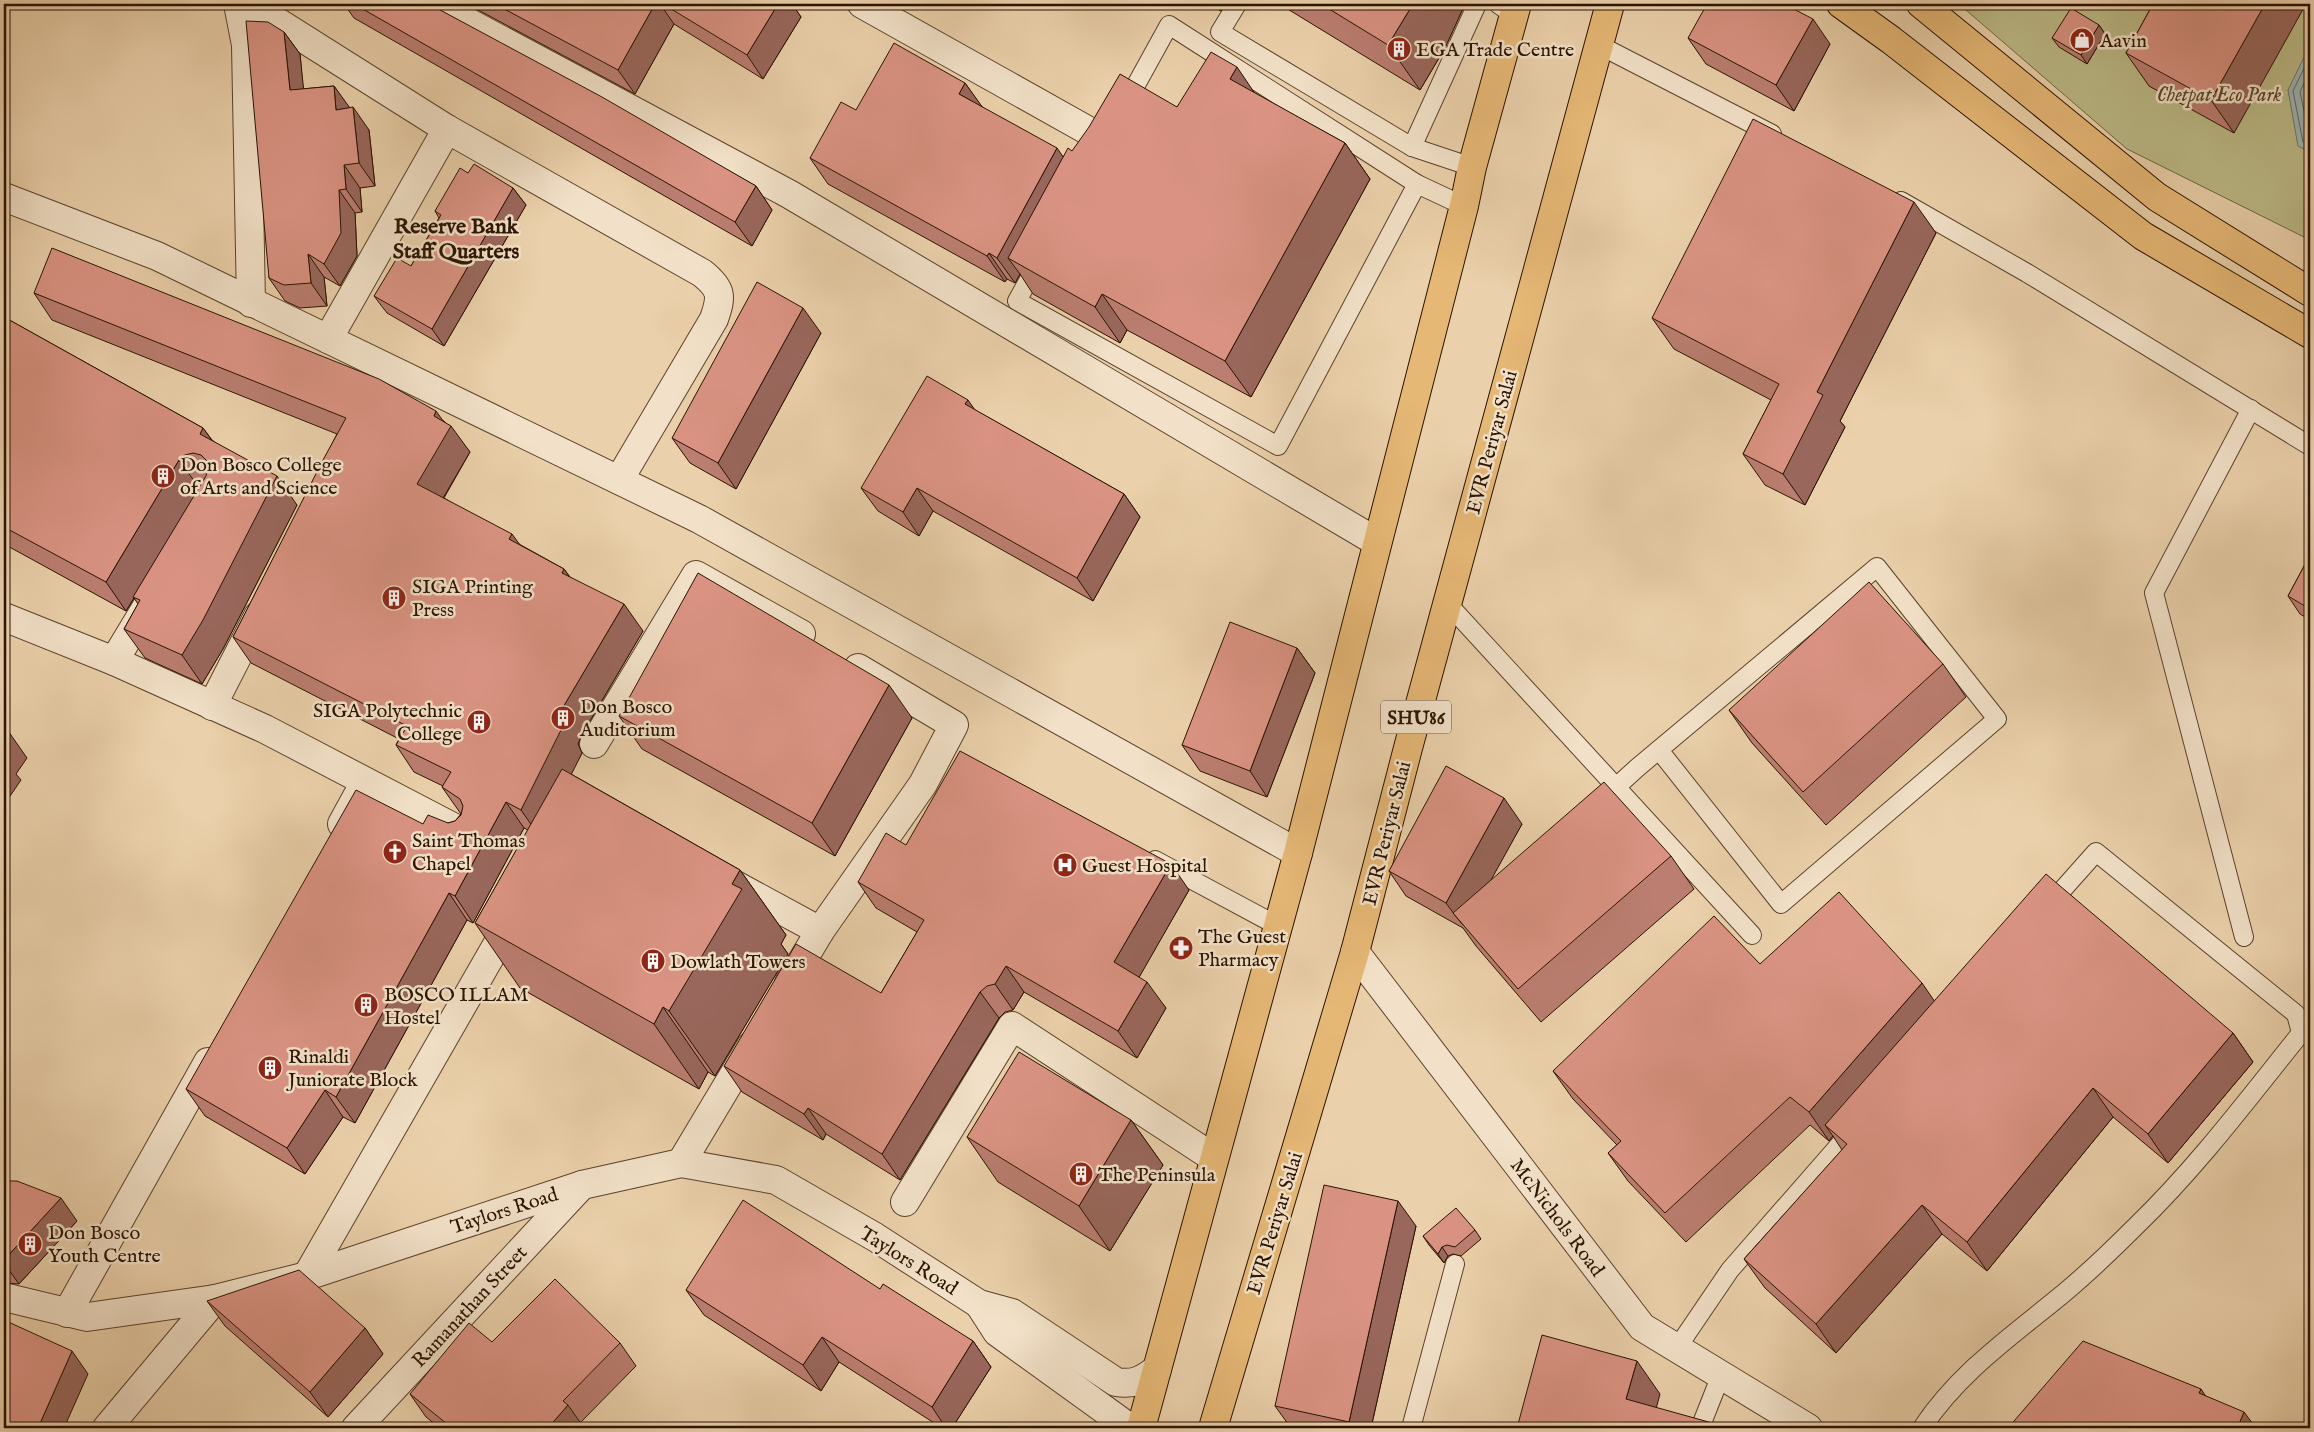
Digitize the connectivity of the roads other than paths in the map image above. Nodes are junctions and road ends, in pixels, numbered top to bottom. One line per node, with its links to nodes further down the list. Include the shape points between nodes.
1 (238, 4): 22 (street, via 246,45)
2 (249, 4): 12 (street)
3 (434, 4): 28 (street, via 789,194)
4 (862, 4): 13 (street)
5 (1237, 4): 15 (lane, via 1220,32)
6 (1477, 4): 15 (lane)
7 (1610, 4): 11 (main road, EVR Periyar Salai / SHU86)
8 (1841, 4): 23 (main road, via 2143,236)
9 (1920, 4): 21 (main road, via 2157,197)
10 (1509, 8): 16 (main road)
11 (1599, 45): 14 (lane); 31 (main road, EVR Periyar Salai / SHU86)
12 (447, 130): 24 (street); 27 (street, via 702,273 717,289 720,301 714,319)
13 (1094, 134)
14 (1791, 144)
15 (1412, 147): 16 (lane)
16 (1472, 167): 20 (main road)
17 (1417, 184): 17 (lane, via 1169,25 1017,301 1278,446); 20 (lane)
18 (1888, 194): 25 (lane)
19 (4, 197): 22 (street, via 156,256)
20 (1464, 206): 28 (main road)
21 (2310, 292)
22 (251, 303): 24 (street)
23 (2310, 334)
24 (328, 339): 27 (street)
25 (2251, 409): 26 (lane); 49 (lane, via 2154,593)
26 (2310, 446)
27 (619, 480): 42 (street, via 699,519)
28 (1377, 542): 42 (main road)
29 (164, 579): 33 (street)
30 (269, 593): 34 (street)
31 (1448, 604): 38 (lane); 50 (main road, EVR Periyar Salai / SHU86)
32 (4, 617): 33 (street)
33 (114, 662): 34 (street)
34 (212, 706): 37 (street)
35 (594, 744): 47 (street, via 696,575 954,725 923,784)
36 (1659, 750): 36 (lane, via 1876,567 1997,719 1781,904); 38 (lane)
37 (366, 782): 39 (street); 40 (street)
38 (1615, 788): 48 (lane)
39 (466, 834)
40 (332, 842)
41 (1139, 851): 46 (lane)
42 (1298, 853): 46 (main road)
43 (709, 870): 47 (street)
44 (526, 895): 58 (street)
45 (2037, 919): 74 (lane, via 2096,852 2296,1014 2301,1032 2212,1145 2138,1225 2066,1291 1966,1373)
46 (1278, 926): 53 (main road)
47 (820, 931): 54 (street)
48 (1752, 935)
49 (2244, 937)
50 (1355, 952): 63 (street, McNichols Road, via 1642,1327); 70 (main road, EVR Periyar Salai / SHU86)
51 (220, 1039): 62 (street)
52 (1867, 1113): 63 (lane, via 1730,1270)
53 (1214, 1158): 56 (street, via 1012,1026); 64 (main road)
54 (681, 1163): 55 (street, Taylors Road); 61 (street, Taylors Road, via 776,1180 875,1237)
55 (582, 1184): 58 (street, Taylors Road); 67 (street, Ramanathan Street)
56 (905, 1202)
57 (1454, 1264): 71 (lane)
58 (307, 1276): 60 (street, Taylors Road)
59 (4, 1297): 62 (street, Taylors Road)
60 (215, 1298): 62 (street, Taylors Road, via 87,1317); 66 (street)
61 (979, 1304): 64 (street, Taylors Road, via 1012,1313 1116,1382 1130,1384 1143,1380); 68 (street, Taylors Road, via 997,1332)
62 (67, 1313)
63 (1677, 1348): 65 (street, McNichols Road)
64 (1157, 1369): 69 (main road)
65 (1722, 1375): 72 (lane); 73 (street, McNichols Road)
66 (107, 1428)
67 (356, 1428)
68 (1130, 1428)
69 (1141, 1428)
70 (1213, 1428)
71 (1411, 1428)
72 (1700, 1428)
73 (1805, 1428)
74 (1922, 1428)

